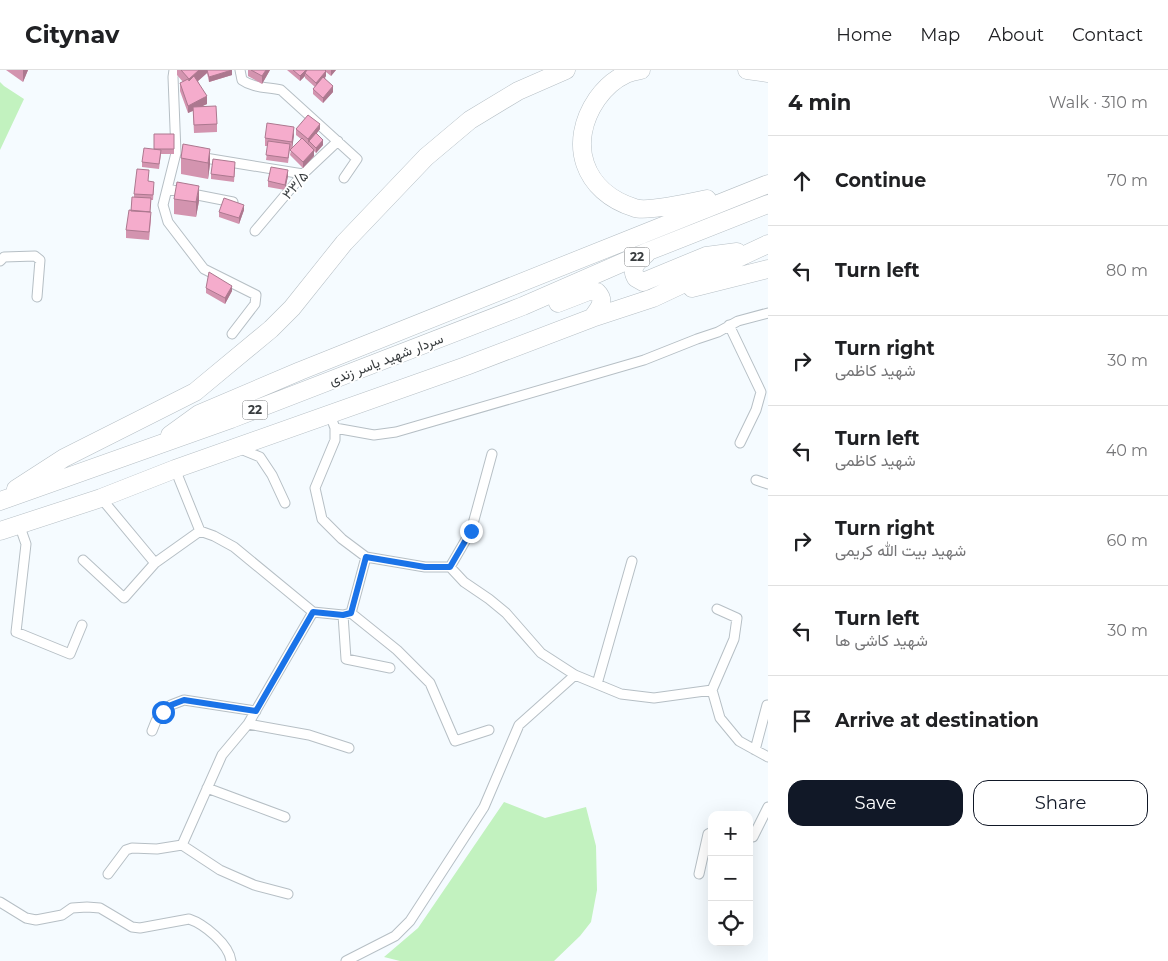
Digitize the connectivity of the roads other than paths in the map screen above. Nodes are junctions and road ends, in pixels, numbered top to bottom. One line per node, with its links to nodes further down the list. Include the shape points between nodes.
1 (174, 70): 8 (street)
2 (240, 70): 7 (street, via 242,80 251,86 281,90)
3 (566, 70): 37 (highway, via 518,91 470,120 426,157 344,243 292,308 195,392 64,458)
4 (641, 70): 13 (highway, via 625,75 604,90 588,113 582,135 583,157 591,178 608,197 637,209)
5 (747, 70): 6 (highway)
6 (768, 73)
7 (338, 142): 9 (street, ۳۳/۵); 10 (street, via 357,159)
8 (176, 153): 9 (street); 12 (street)
9 (303, 174): 16 (street, ۳۳/۵)
10 (344, 178)
11 (768, 184): 13 (highway)
12 (167, 189): 14 (street); 27 (street, via 163,205 168,222 204,269 256,295 255,304)
13 (740, 194): 31 (highway, via 199,414)
14 (234, 202)
15 (768, 204): 18 (highway, سردار شهید یاسر زندی / 22)
16 (255, 231)
17 (763, 246): 18 (highway, via 706,256 643,282 636,278 633,269); 22 (highway, 22)
18 (649, 251): 23 (highway, سردار شهید یاسر زندی / 22)
19 (0, 260): 21 (street, via 4,257 35,256 40,260)
20 (768, 269): 22 (highway)
21 (37, 297)
22 (653, 298): 25 (highway, 22)
23 (523, 306): 25 (highway, via 538,310 589,291 596,292 602,301); 31 (highway, سردار شهید یاسر زندی / 22)
24 (768, 314): 26 (street, via 748,317)
25 (592, 318): 28 (highway, 22)
26 (730, 325): 28 (street, via 644,360 396,432 374,435); 29 (street, via 761,392)
27 (232, 334)
28 (334, 421): 30 (highway, 22); 42 (street, via 335,440 315,488 317,502 322,519)
29 (740, 443)
30 (235, 448): 33 (highway, 22); 38 (street, via 260,457)
31 (148, 450): 37 (highway, سردار شهید یاسر زندی / 22)
32 (492, 454): 46 (street, via 471,531)
33 (175, 469): 36 (highway, 22); 41 (street)
34 (756, 480): 35 (street)
35 (768, 484)
36 (101, 498): 39 (highway, 22); 45 (street)
37 (0, 500)
38 (285, 503)
39 (20, 524): 40 (highway, 22); 50 (street, via 26,544 16,632 70,654)
40 (0, 531)
41 (200, 531): 45 (street); 48 (street, via 234,547)
42 (366, 557): 46 (street, via 425,567); 49 (street)
43 (83, 560): 45 (street, via 124,598)
44 (632, 561): 53 (street)
45 (155, 563)
46 (450, 567): 52 (street, via 506,614 542,653)
47 (717, 609): 54 (street, via 736,618 734,639)
48 (313, 612): 49 (street); 56 (street)
49 (347, 614): 51 (street, via 346,659); 59 (street, via 397,650 430,683 456,741)
50 (82, 625)
51 (390, 668)
52 (575, 675): 53 (street); 74 (street, via 519,725 484,807 410,921 395,936)
53 (597, 684): 54 (street, via 621,694 654,698)
54 (712, 690): 61 (street, via 720,718 739,741)
55 (766, 705): 61 (street)
56 (256, 711): 57 (street); 58 (street, via 184,700 163,712)
57 (248, 724): 60 (street, via 309,735); 63 (street, via 222,755)
58 (152, 730)
59 (489, 730)
60 (349, 748)
61 (755, 750): 62 (street)
62 (768, 757)
63 (207, 788): 65 (street); 68 (street)
64 (768, 807): 67 (street)
65 (285, 817)
66 (708, 834): 70 (street)
67 (753, 837)
68 (182, 845): 69 (street, via 126,850); 71 (street, via 220,870 254,885)
69 (108, 874)
70 (699, 874)
71 (288, 894)
72 (0, 902): 73 (street, via 26,918 36,920 62,915 72,908 87,907 100,908 132,927 140,928 189,919 223,942)
73 (231, 961)
74 (346, 961)

